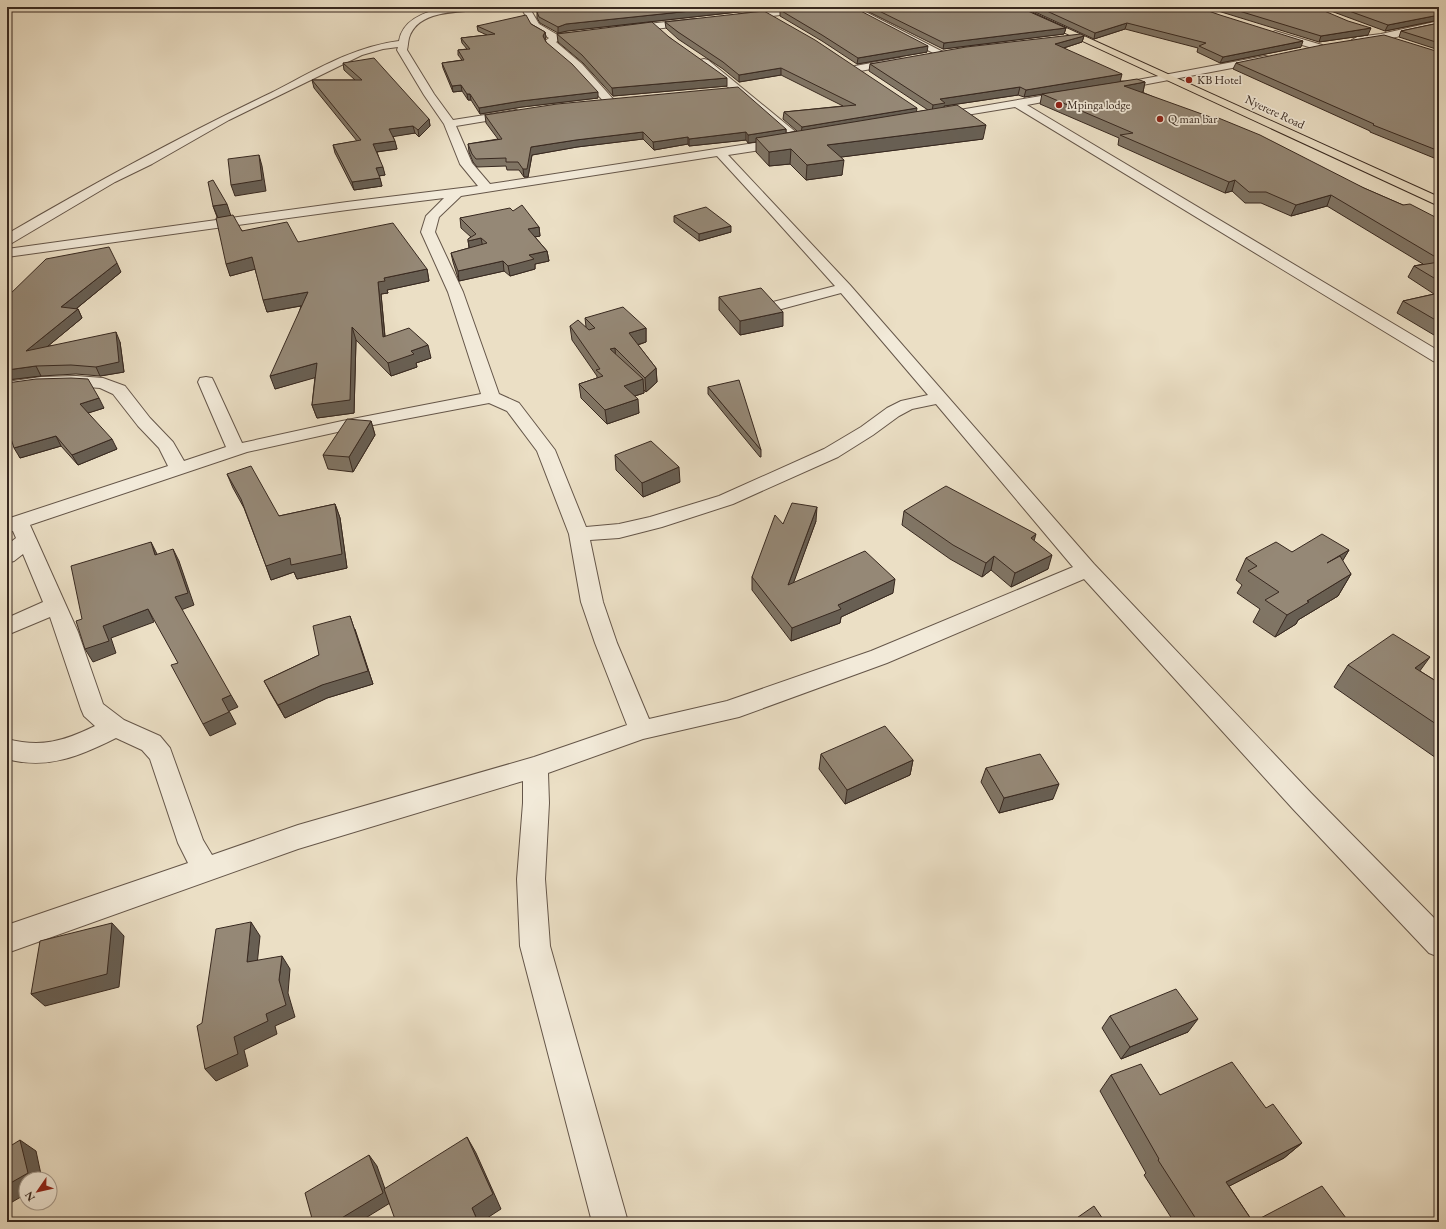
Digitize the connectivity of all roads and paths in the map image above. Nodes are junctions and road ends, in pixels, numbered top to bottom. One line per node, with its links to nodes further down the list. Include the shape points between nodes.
1 (476, 7): 22 (street, via 428,14 411,26)
2 (525, 7): 19 (street, via 535,26)
3 (821, 7): 6 (street)
4 (849, 7): 27 (street, via 946,53)
5 (1013, 7): 18 (highway, Nyerere Road)
6 (767, 14): 7 (street); 9 (street)
7 (733, 18)
8 (704, 21): 11 (street)
9 (779, 22)
10 (1439, 24): 16 (street)
11 (656, 26): 13 (street); 17 (street)
12 (1362, 28): 16 (street)
13 (620, 30)
14 (1266, 31): 24 (street, via 1323,46)
15 (595, 33): 19 (street)
16 (1384, 36): 21 (street); 23 (street)
17 (667, 37)
18 (1078, 37): 20 (street); 32 (highway, Nyerere Road)
19 (555, 38): 38 (street, via 550,41 551,44 578,66)
20 (1056, 39)
21 (1347, 42)
22 (402, 43): 43 (street, via 402,50); 50 (street, via 359,52 224,118 111,179)
23 (1403, 44)
24 (1297, 51)
25 (692, 54): 34 (street)
26 (1277, 56): 32 (street)
27 (922, 57)
28 (908, 59): 30 (street)
29 (845, 62): 30 (street)
30 (855, 69): 31 (street)
31 (865, 76)
32 (1169, 78): 33 (street); 49 (highway, Nyerere Road)
33 (1108, 88)
34 (739, 90): 35 (street); 45 (street)
35 (720, 91)
36 (1085, 92): 40 (street)
37 (622, 100): 38 (street)
38 (609, 101): 39 (street)
39 (595, 103)
40 (1016, 103): 42 (street); 54 (street)
41 (528, 111): 43 (street)
42 (926, 117)
43 (450, 124): 47 (street, via 466,164)
44 (814, 137): 45 (street)
45 (799, 140): 46 (street)
46 (720, 153): 47 (street); 52 (street)
47 (488, 188): 48 (street)
48 (457, 193): 51 (street); 57 (street, via 433,216 428,232 443,259)
49 (1439, 202)
50 (7, 240)
51 (7, 253)
52 (845, 288): 53 (street); 58 (street)
53 (774, 306)
54 (1439, 358)
55 (206, 382): 59 (street)
56 (7, 388): 60 (street, via 41,382 76,381 103,383 118,390 167,446)
57 (491, 397): 59 (street); 62 (street, via 513,407 546,450)
58 (940, 398): 62 (street, via 893,412 831,453 726,500 641,526); 64 (street)
59 (236, 450): 60 (street)
60 (180, 469): 61 (street)
61 (18, 529): 63 (street); 65 (street)
62 (579, 534): 68 (street, via 594,609)
63 (7, 556)
64 (1087, 569): 68 (street, via 880,657 730,710); 73 (street, via 1302,801)
65 (56, 606): 66 (street); 67 (street, via 93,709)
66 (7, 627)
67 (115, 726): 69 (street, via 72,747 44,755 26,755); 71 (street, via 151,743 161,756 191,843)
68 (642, 730): 70 (street)
69 (7, 749)
70 (534, 767): 71 (street, via 298,837); 74 (street, via 536,803 531,879 535,946)
71 (206, 870): 72 (street)
72 (7, 940)
73 (1439, 943)
74 (610, 1222)

